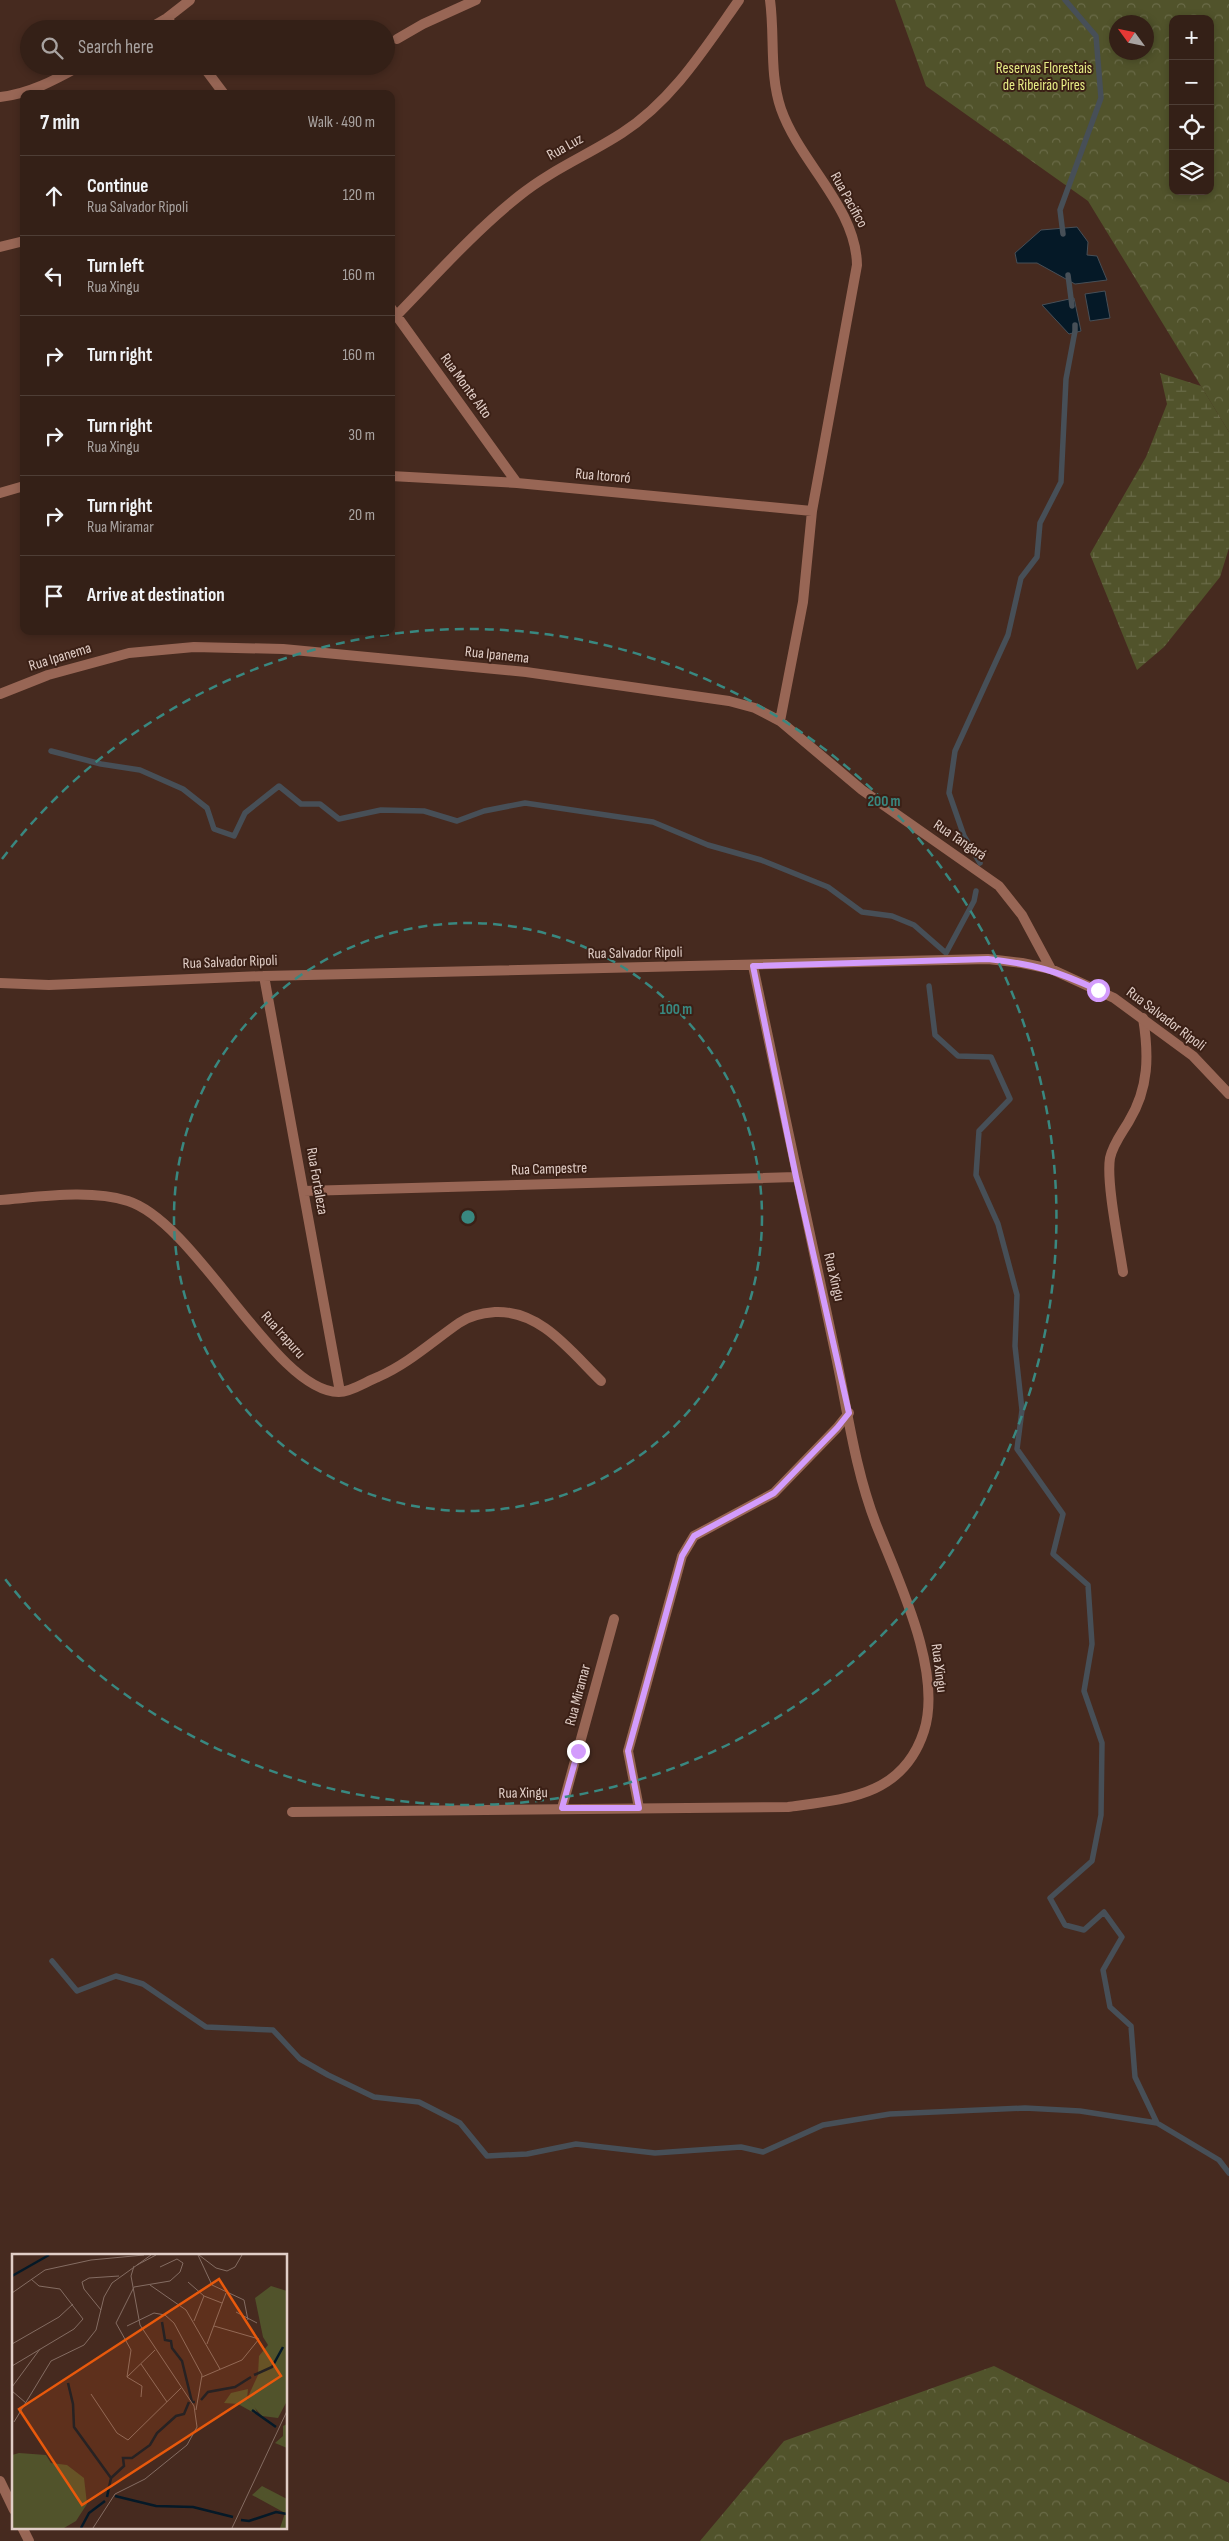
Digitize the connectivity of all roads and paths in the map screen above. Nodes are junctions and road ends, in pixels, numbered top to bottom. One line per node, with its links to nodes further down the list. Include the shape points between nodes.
1 (190, 0): 5 (street)
2 (476, 0): 7 (street)
3 (739, 0): 16 (street, Rua Luz, via 670,92 622,133 548,174 519,195)
4 (770, 0): 22 (street, Rua Pacifico, via 774,86 781,111 852,231 857,250 857,265)
5 (168, 18): 6 (street)
6 (164, 20)
7 (397, 39)
8 (63, 75): 10 (street)
9 (210, 75): 11 (street)
10 (32, 90)
11 (221, 90)
12 (20, 94): 13 (street)
13 (0, 97)
14 (20, 242): 15 (street)
15 (0, 247)
16 (395, 310)
17 (395, 312): 19 (street, Rua Monte Alto)
18 (395, 476): 19 (street, Rua Itororó)
19 (517, 483): 22 (street, Rua Itororó)
20 (20, 487): 21 (street)
21 (0, 493)
22 (812, 511): 24 (street, via 803,602)
23 (0, 694): 24 (street, Rua Ipanema, via 48,675 129,652 194,647 273,649 526,672 694,695 755,708)
24 (780, 721): 26 (street, Rua Tangará, via 862,790 999,886 1022,915)
25 (753, 966): 26 (street, Rua Salvador Ripoli, via 988,959); 27 (street, Rua Salvador Ripoli); 31 (street, Rua Xingu)
26 (1051, 969): 29 (street, Rua Salvador Ripoli, via 1114,998)
27 (264, 976): 28 (street, Rua Salvador Ripoli, via 50,985); 32 (street, Rua Fortaleza)
28 (0, 983)
29 (1143, 1018): 30 (street, Rua Salvador Ripoli, via 1193,1056); 34 (street, via 1148,1050 1146,1082 1110,1158)
30 (1229, 1094)
31 (796, 1177): 32 (street, Rua Campestre); 37 (street, Rua Xingu)
32 (304, 1191): 36 (street, Rua Fortaleza)
33 (0, 1200): 36 (street, Rua Irapuru, via 106,1196 147,1209 175,1234 293,1371 317,1386)
34 (1123, 1272)
35 (601, 1382): 36 (street, via 549,1331 526,1316 506,1312 480,1313 462,1321 394,1370)
36 (340, 1392)
37 (849, 1413): 40 (street, via 774,1493 694,1536 682,1556 628,1751); 40 (street, Rua Xingu, via 866,1496 920,1639 929,1696 925,1728 918,1748 904,1769 878,1789 844,1800 788,1807)
38 (614, 1619): 39 (street, Rua Miramar)
39 (562, 1808): 40 (street, Rua Xingu); 41 (street, Rua Xingu)
40 (639, 1808)
41 (292, 1812)
42 (0, 2481): 43 (street)
43 (12, 2506)
44 (22, 2528): 45 (street)
45 (28, 2541)

